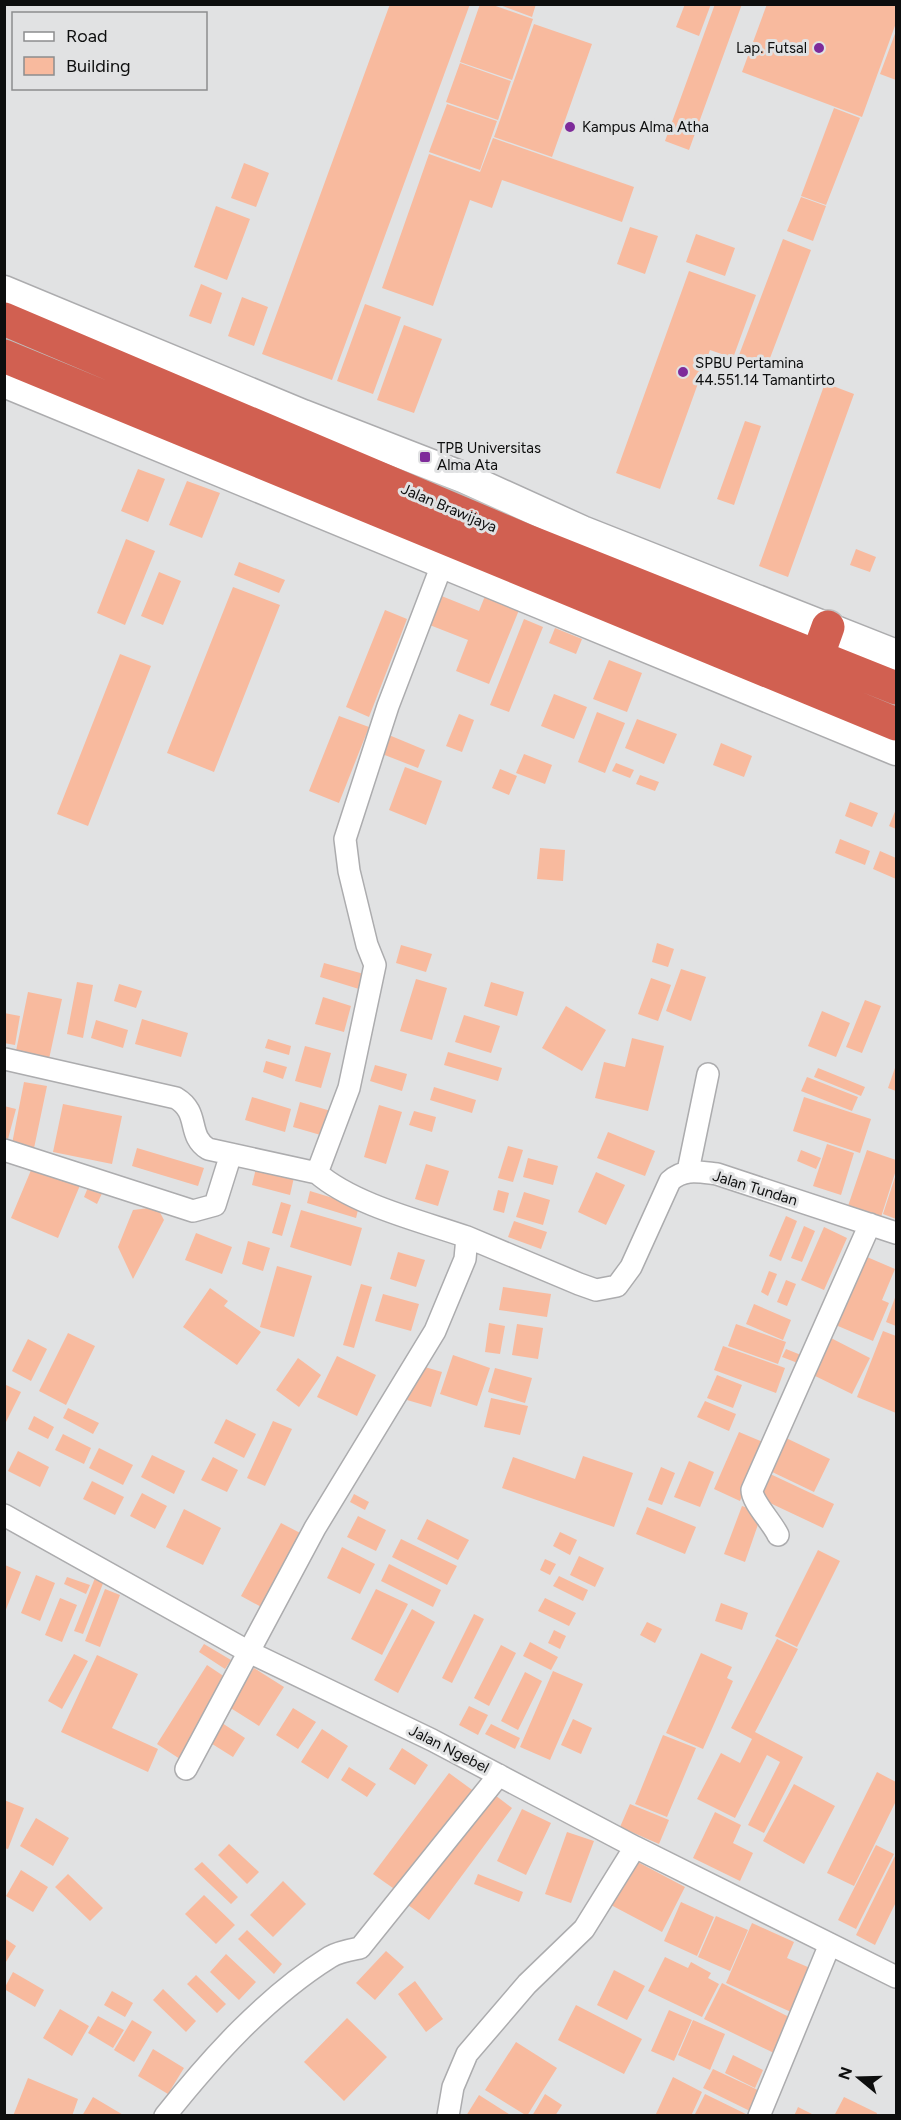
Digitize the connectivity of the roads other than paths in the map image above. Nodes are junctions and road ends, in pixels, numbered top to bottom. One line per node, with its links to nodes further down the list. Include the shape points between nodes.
1 (4, 291): 6 (street, via 465,478)
2 (4, 319): 6 (highway, Jalan Brawijaya, via 525,540)
3 (4, 356): 9 (highway, Jalan Brawijaya)
4 (4, 382): 5 (street)
5 (443, 562): 10 (street); 16 (street, via 388,706 345,839 349,870 375,965 349,1088)
6 (823, 641): 7 (street); 8 (highway, Jalan Brawijaya)
7 (897, 655)
8 (897, 688)
9 (897, 724)
10 (897, 750)
11 (5, 1059): 14 (street, via 176,1098 190,1108 196,1138 202,1145)
12 (708, 1074): 15 (street)
13 (4, 1150): 14 (street, via 193,1211 215,1205)
14 (231, 1154): 16 (street)
15 (688, 1171): 17 (street, Jalan Tundan, via 717,1174); 19 (street, via 670,1181 631,1267 617,1286 596,1290)
16 (317, 1173): 19 (street, via 361,1198)
17 (870, 1224): 18 (street, Jalan Tundan); 21 (street, via 752,1490 754,1501 770,1518)
18 (897, 1233)
19 (467, 1237): 22 (street, via 465,1259 435,1331 315,1528)
20 (4, 1515): 22 (street, Jalan Ngebel)
21 (778, 1535)
22 (249, 1652): 23 (street); 24 (street, Jalan Ngebel)
23 (186, 1769)
24 (499, 1775): 25 (street, Jalan Ngebel); 28 (street, via 360,1947 331,1956 275,1999 209,2060)
25 (635, 1847): 26 (street, Jalan Ngebel); 29 (street, via 584,1929 527,1984 467,2054 453,2087)
26 (830, 1944): 27 (street, Jalan Ngebel); 30 (street)
27 (897, 1977)
28 (165, 2115)
29 (448, 2115)
30 (759, 2115)

